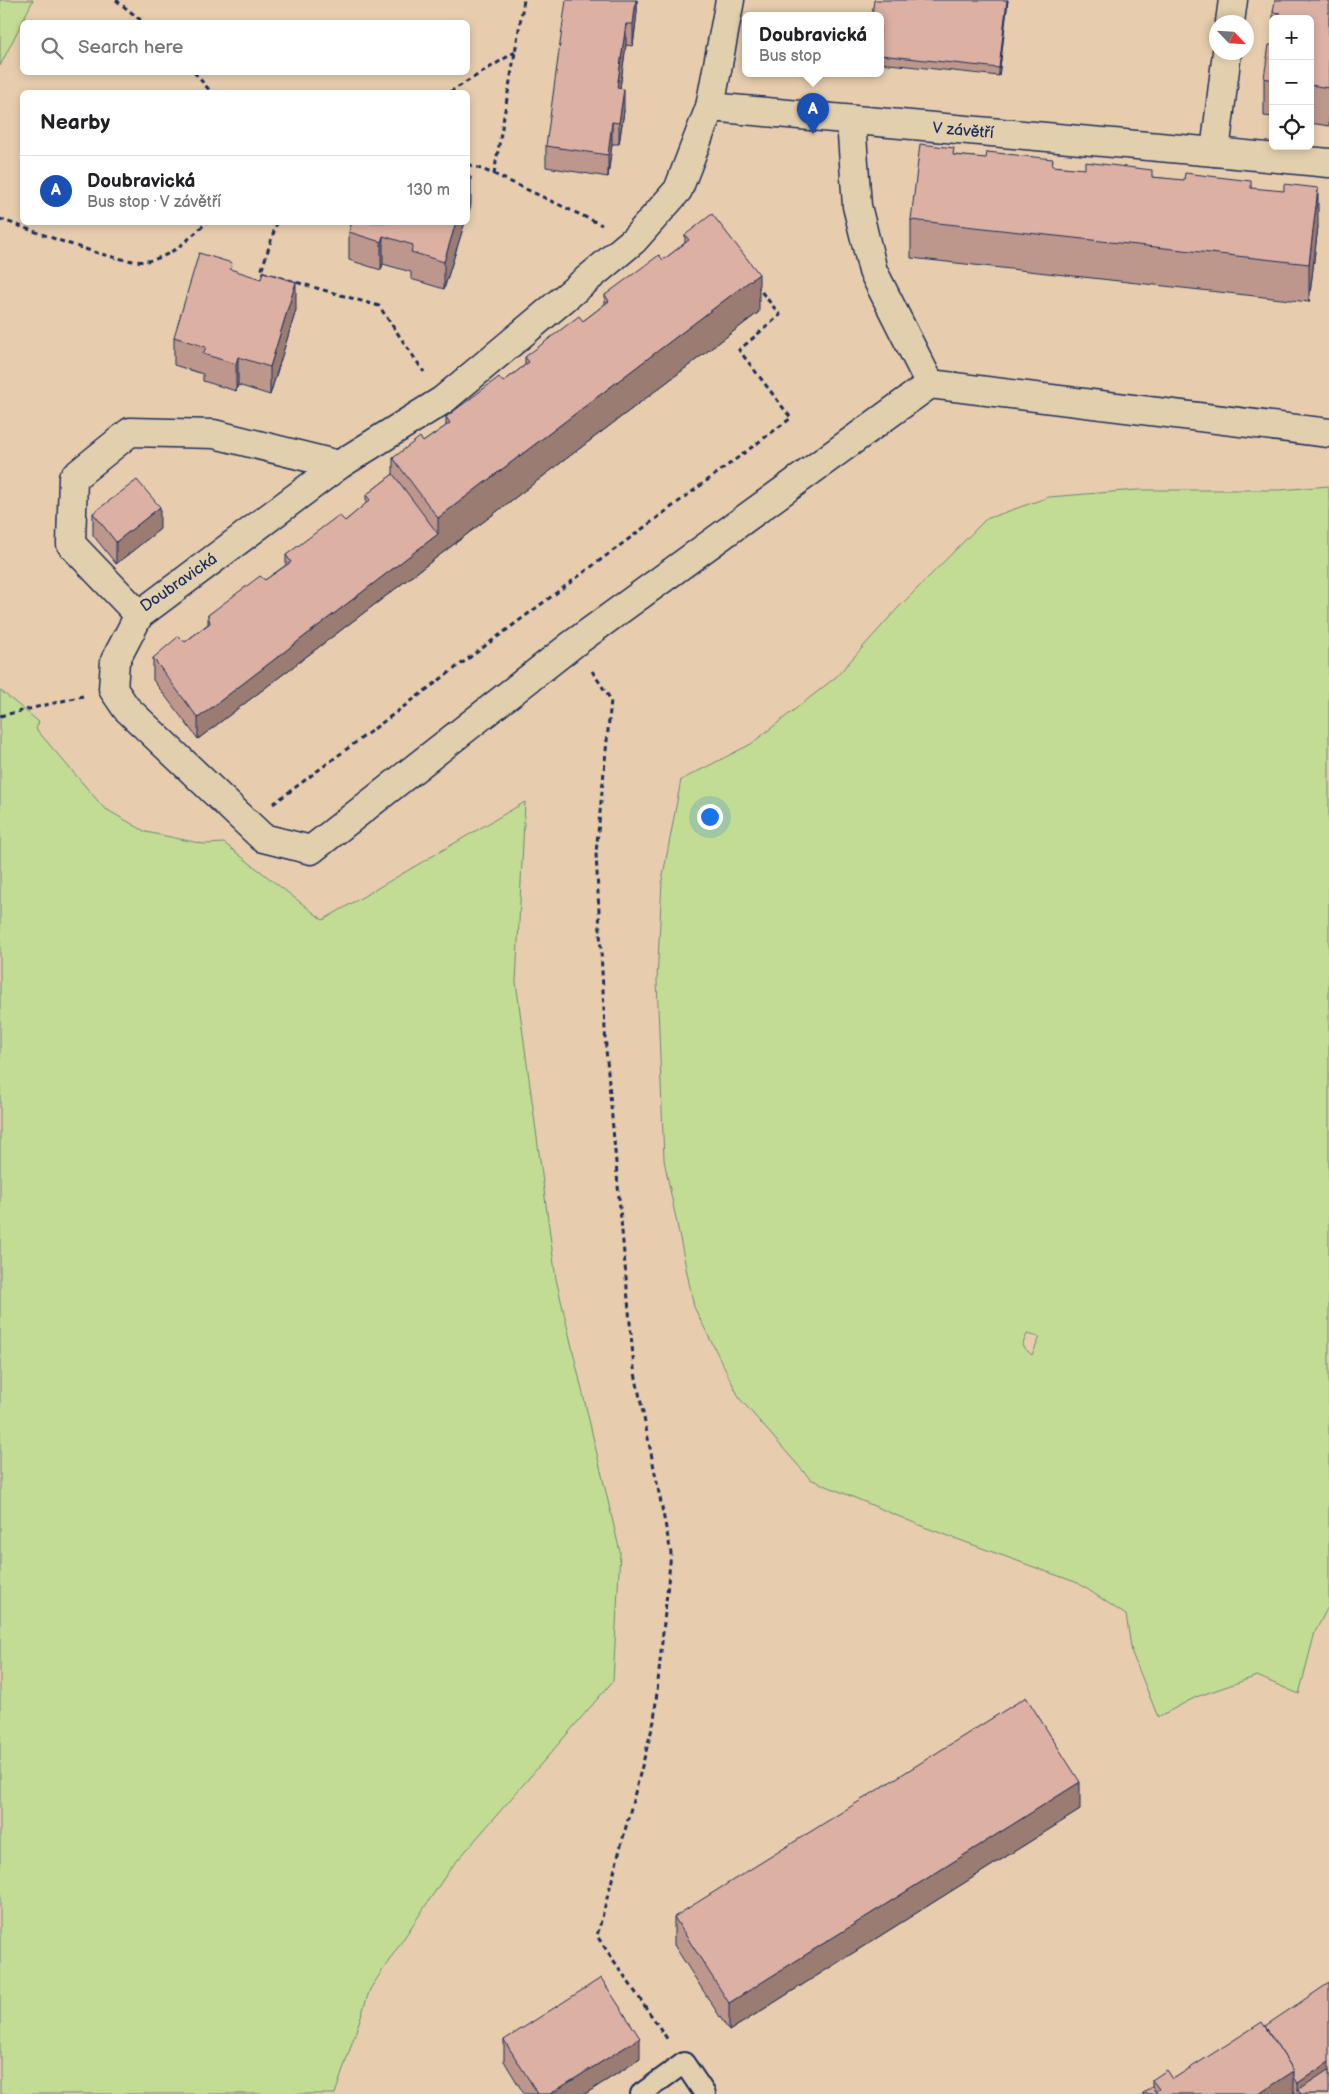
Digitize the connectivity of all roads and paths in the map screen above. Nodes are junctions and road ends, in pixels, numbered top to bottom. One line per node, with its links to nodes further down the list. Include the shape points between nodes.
1 (116, 0): 6 (path)
2 (524, 0): 7 (path)
3 (730, 0): 12 (street, Doubravická)
4 (1233, 0): 5 (street)
5 (1231, 15)
6 (141, 20)
7 (514, 52): 11 (path); 17 (path)
8 (1225, 60): 14 (street)
9 (197, 75): 10 (path)
10 (209, 90)
11 (453, 90)
12 (710, 108): 13 (street, V závětří); 21 (street, Doubravická, via 678,190)
13 (851, 121): 14 (street, V závětří); 23 (street, via 857,206 873,271)
14 (1215, 152): 15 (street, V závětří)
15 (1329, 163)
16 (470, 165): 17 (path)
17 (494, 174): 21 (path)
18 (0, 219): 19 (path, via 111,257 146,262 178,249)
19 (204, 225)
20 (276, 225): 24 (path, via 261,272 379,306)
21 (634, 240): 24 (street, Doubravická)
22 (750, 278): 31 (path, via 780,315 739,350 791,418)
23 (930, 384): 25 (street); 28 (street, via 573,644 311,850 263,838 126,708)
24 (443, 400): 26 (street, Doubravická)
25 (1329, 433)
26 (338, 465): 27 (street, Doubravická); 27 (street, Doubravická, via 214,434 130,432 73,478 71,544)
27 (139, 615): 28 (street, via 115,661)
28 (113, 689): 30 (path)
29 (612, 700): 32 (path, via 596,853 606,1049 634,1368 671,1553 654,1721 597,1936)
30 (0, 716)
31 (272, 805)
32 (684, 2063): 33 (lane); 34 (lane)
33 (641, 2094)
34 (705, 2094)

